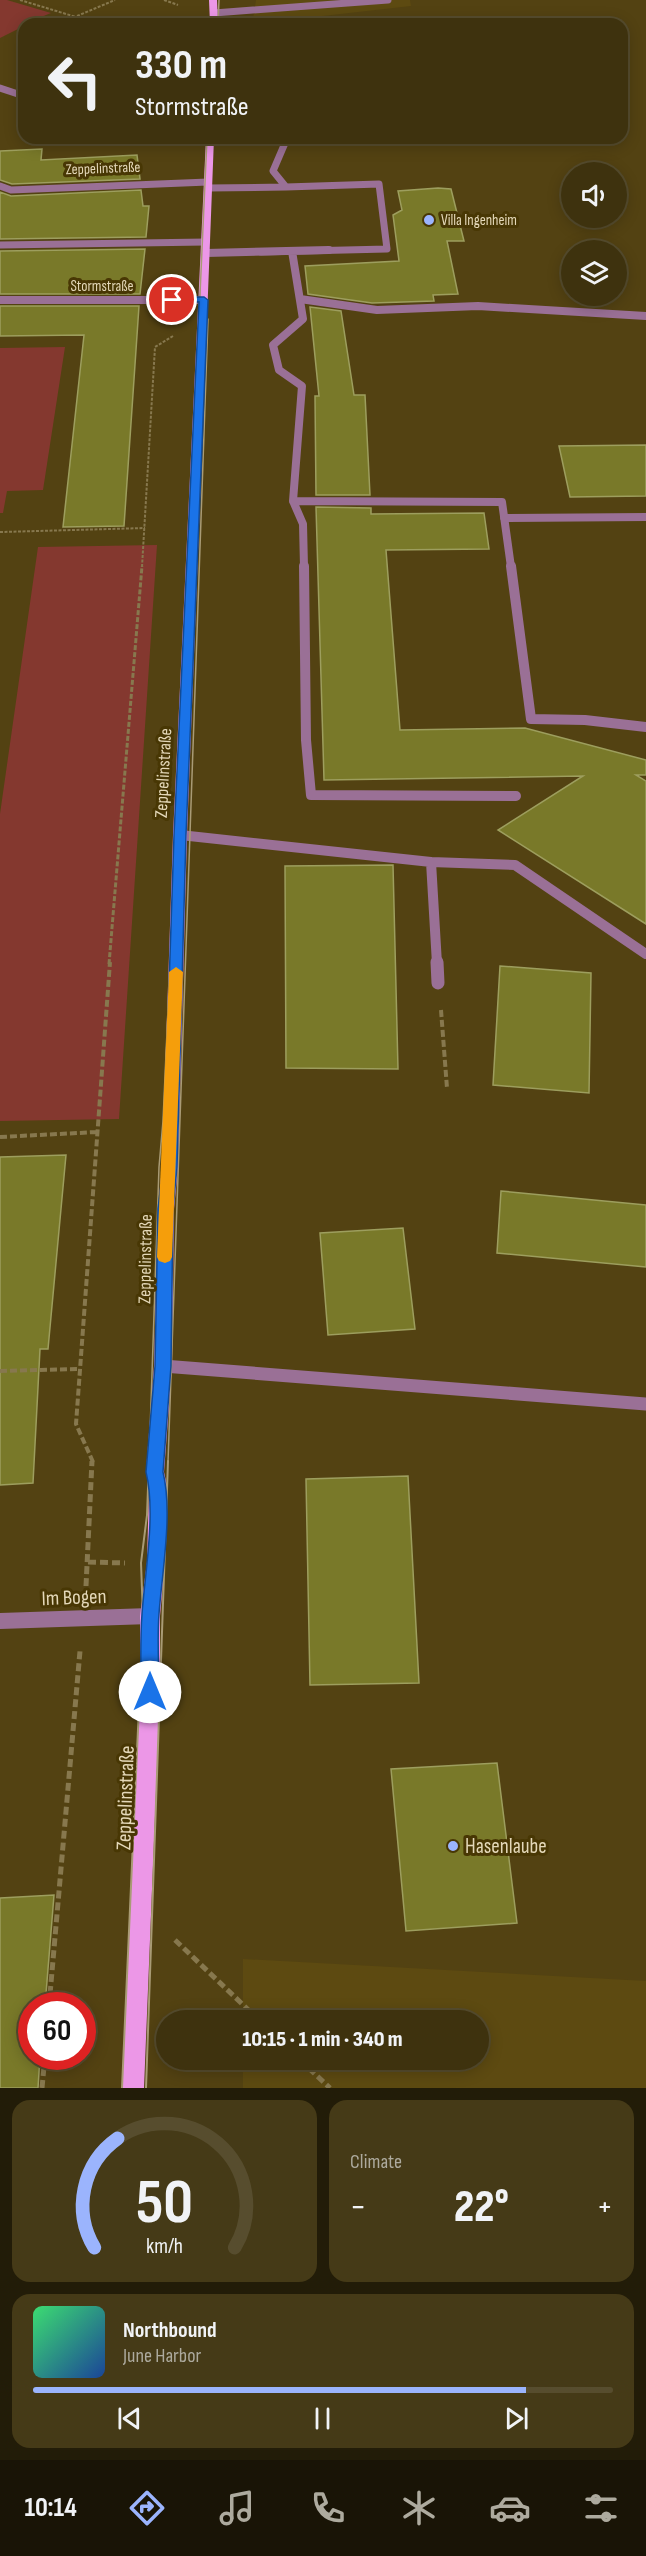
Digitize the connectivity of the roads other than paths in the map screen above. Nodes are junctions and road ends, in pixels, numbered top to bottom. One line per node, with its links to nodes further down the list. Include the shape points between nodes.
1 (213, 0): 7 (main road)
2 (219, 0): 7 (main road)
3 (280, 0): 6 (street)
4 (388, 0): 5 (street)
5 (357, 1): 6 (street)
6 (278, 9): 7 (street)
7 (214, 13): 8 (main road)
8 (214, 18)
9 (0, 88): 10 (street)
10 (18, 94)
11 (210, 144): 13 (main road, Zeppelinstraße)
12 (284, 144): 15 (street, via 273,171)
13 (208, 185): 14 (street, Zeppelinstraße, via 11,190); 15 (street); 17 (main road, Zeppelinstraße)
14 (0, 186)
15 (285, 187): 18 (street, via 379,184 387,249)
16 (0, 245): 17 (street)
17 (206, 247): 18 (street); 21 (main road, Zeppelinstraße)
18 (292, 251): 19 (street)
19 (300, 299): 22 (street, via 377,310 478,306); 23 (street, via 303,319 273,345 279,370 302,386)
20 (0, 300): 21 (street, Stormstraße)
21 (204, 300): 28 (main road, Zeppelinstraße)
22 (646, 316)
23 (293, 501): 25 (street, via 502,502); 27 (street, via 303,524 306,740 311,795)
24 (646, 517): 25 (street)
25 (504, 518): 26 (street, via 531,719)
26 (646, 727)
27 (516, 796)
28 (180, 835): 29 (street); 32 (main road, Zeppelinstraße)
29 (431, 862): 30 (street, via 515,865); 31 (street)
30 (646, 954)
31 (438, 983)
32 (163, 1366): 33 (street); 34 (main road, Zeppelinstraße, via 155,1472 156,1562)
33 (646, 1404)
34 (150, 1616): 35 (street, Im Bogen); 36 (main road, Zeppelinstraße)
35 (0, 1621)
36 (133, 2088)

